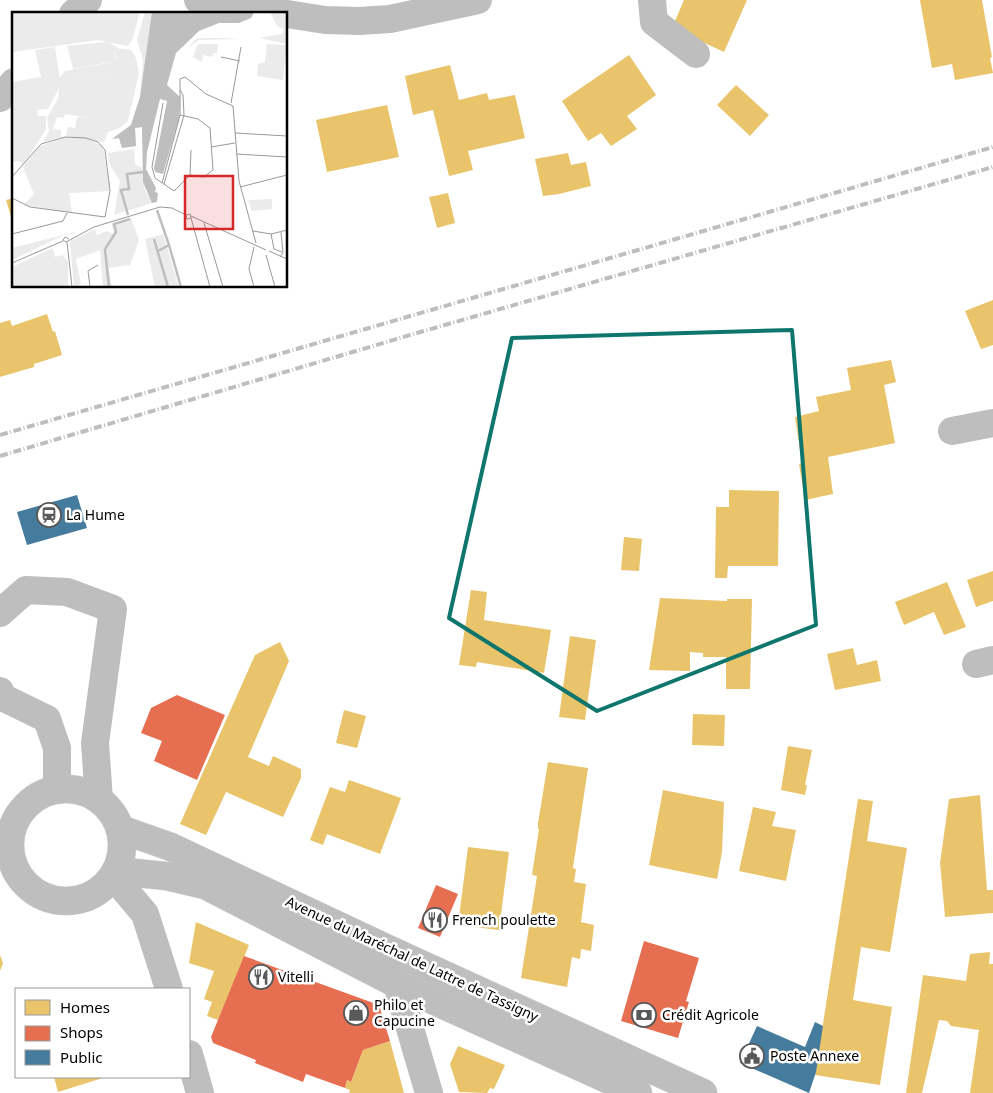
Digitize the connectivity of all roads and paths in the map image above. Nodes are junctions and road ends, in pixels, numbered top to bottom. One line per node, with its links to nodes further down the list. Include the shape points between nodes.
1 (88, 0): 5 (main road)
2 (198, 0): 6 (main road)
3 (478, 0): 7 (main road, via 390,19 325,20)
4 (652, 0): 8 (main road, via 654,22)
5 (75, 12)
6 (274, 12)
7 (288, 14)
8 (696, 54)
9 (12, 84): 10 (main road)
10 (0, 98)
11 (993, 423): 12 (main road)
12 (952, 432)
13 (0, 614): 16 (main road, via 26,590 67,592 113,609 95,743)
14 (0, 691): 15 (main road, via 2,697 47,719 57,748)
15 (57, 790): 16 (main road, via 86,793); 17 (main road)
16 (99, 800): 18 (main road, via 108,808)
17 (9, 807): 19 (main road, via 11,859 28,888 45,898 83,899 100,890)
18 (120, 829): 19 (main road, via 121,858); 26 (main road, Avenue du Maréchal de Lattre de Tassigny, via 171,847)
19 (115, 874): 20 (main road, Avenue du Maréchal de Lattre de Tassigny, via 166,876 205,885); 21 (main road, via 145,914)
20 (397, 984): 24 (main road); 25 (main road, Avenue du Maréchal de Lattre de Tassigny)
21 (169, 988)
22 (190, 1058): 23 (main road)
23 (200, 1093)
24 (429, 1093)
25 (638, 1093)
26 (703, 1093)

